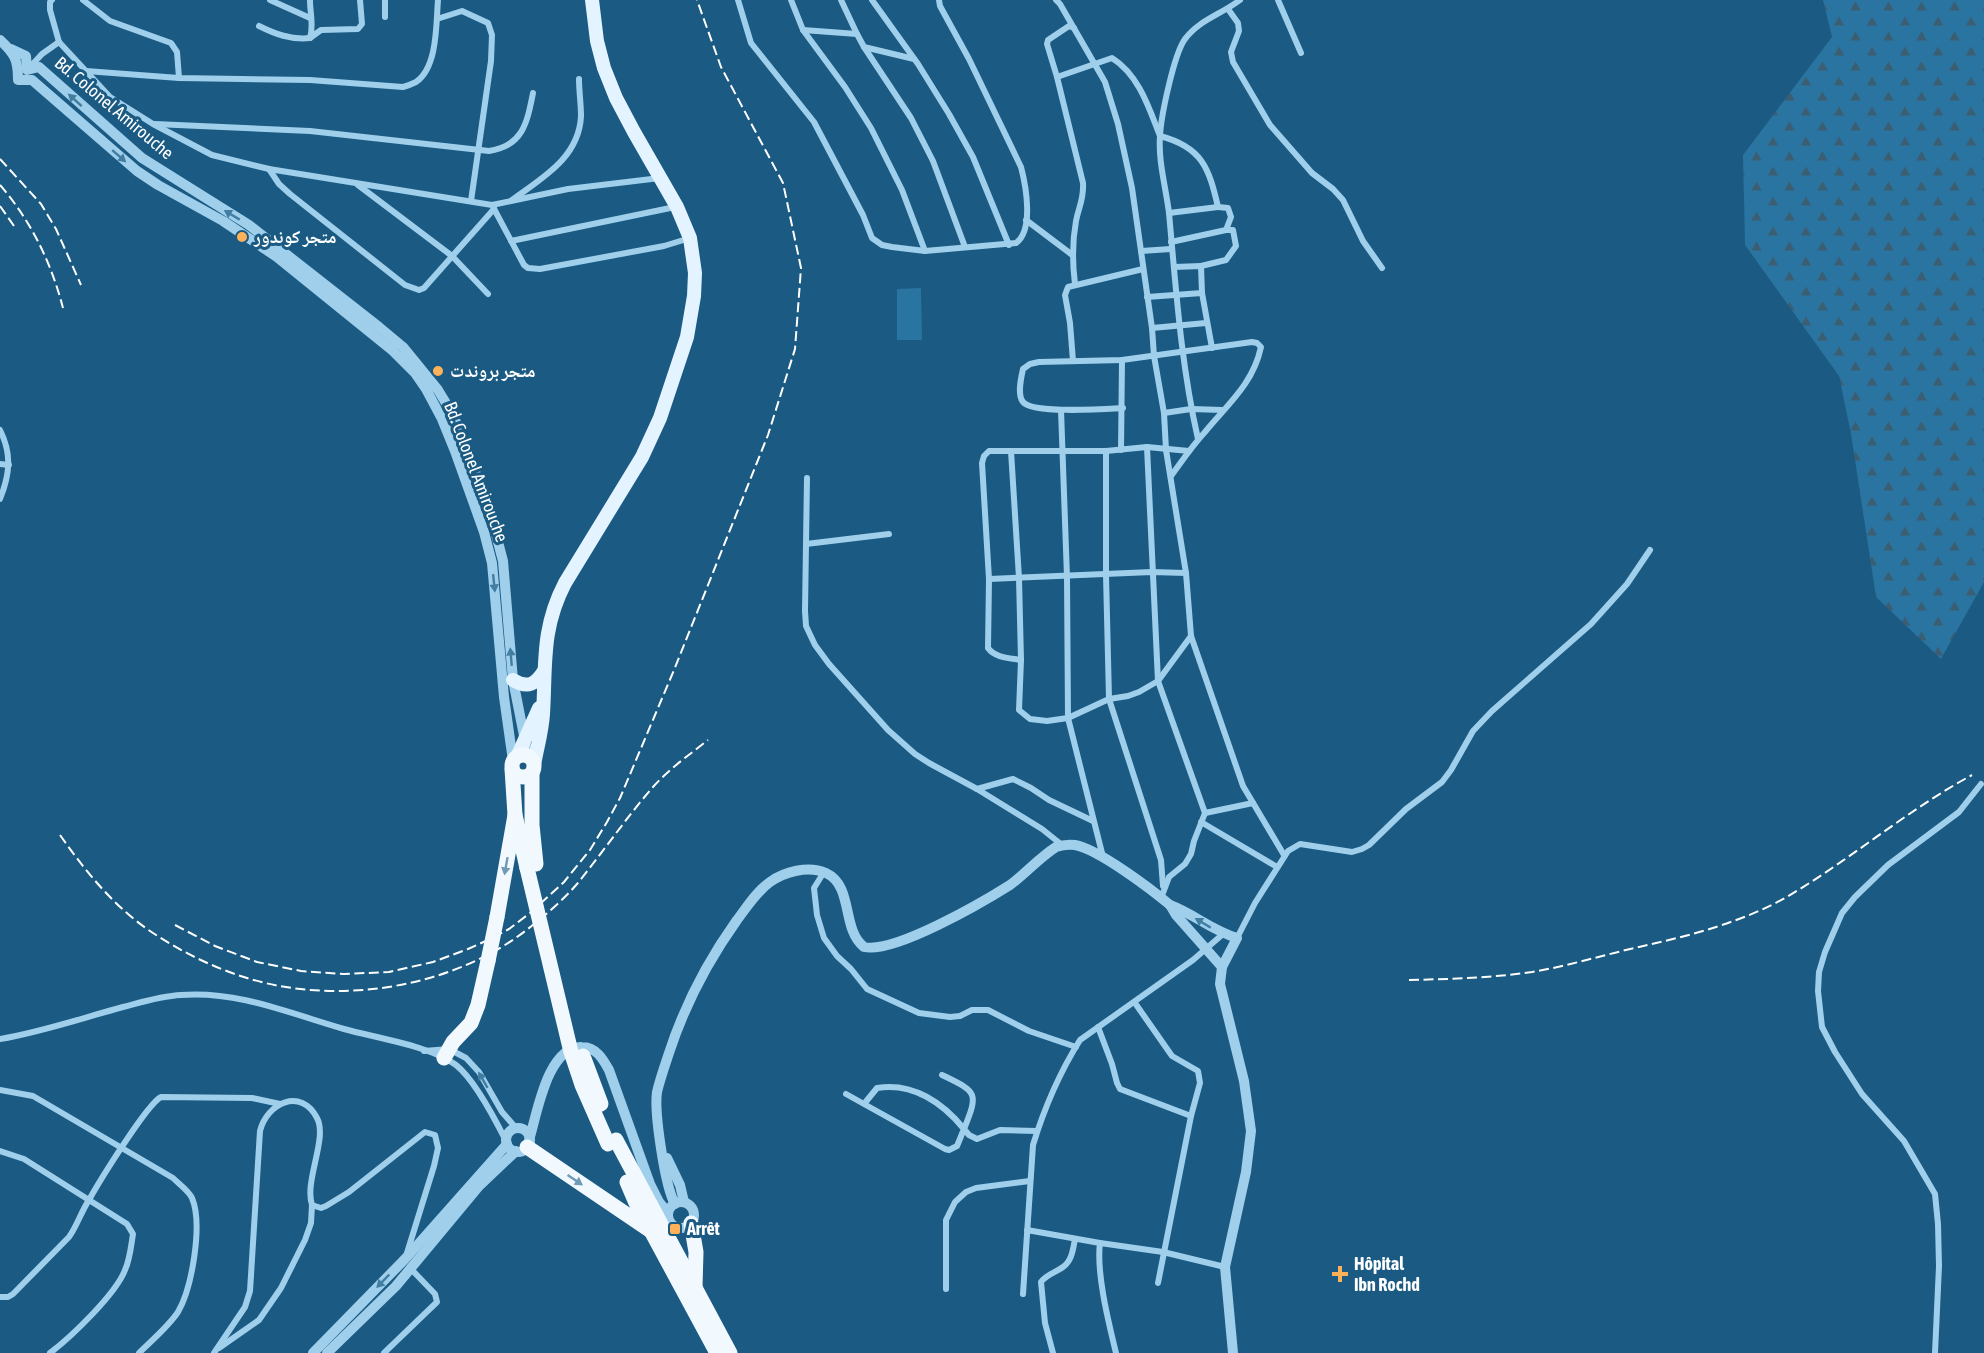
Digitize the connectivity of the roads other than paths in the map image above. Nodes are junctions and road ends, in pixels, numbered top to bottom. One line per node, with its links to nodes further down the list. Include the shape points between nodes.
1 (52, 0): 27 (street, via 50,10)
2 (83, 0): 36 (street, via 110,21 175,46)
3 (270, 0): 19 (street)
4 (310, 0): 19 (street)
5 (360, 0): 25 (street, via 362,24 358,29 321,30)
6 (385, 0): 18 (street)
7 (438, 0): 20 (street)
8 (592, 0): 44 (main road, via 604,68)
9 (738, 0): 59 (street, via 751,43 814,123 872,238 892,248)
10 (791, 0): 23 (street)
11 (841, 0): 24 (street)
12 (872, 0): 31 (street)
13 (939, 0): 52 (street, via 1021,167 1026,185)
14 (1240, 0): 17 (street)
15 (1278, 0): 30 (street)
16 (1061, 1): 22 (street)
17 (1228, 9): 41 (street, via 1201,23 1185,40 1176,60); 65 (street, via 1239,31 1231,52 1233,62 1270,125 1343,200 1363,241)
18 (385, 17)
19 (310, 18): 25 (street)
20 (437, 19): 36 (street, via 434,52 423,75 403,87 310,80); 42 (street, via 462,11 488,23 492,35)
21 (259, 26): 25 (street, via 294,39)
22 (1075, 29): 32 (street); 35 (street, via 1069,26 1047,42)
23 (803, 30): 24 (street); 59 (street, via 872,128 902,190)
24 (857, 34): 28 (street)
25 (310, 39)
26 (0, 40): 29 (street)
27 (60, 42): 33 (street); 34 (street)
28 (864, 47): 31 (street); 58 (street, via 916,126)
29 (10, 49): 33 (street, Bd. Colonel Amirouche, via 26,56); 38 (street, via 18,63)
30 (1301, 53)
31 (914, 59): 56 (street, via 973,157)
32 (1095, 64): 35 (street); 41 (street, via 1112,58 1121,64 1146,99); 60 (street, via 1118,124)
33 (27, 70): 38 (street); 111 (street, Bd. Colonel Amirouche, one-way to 33, via 503,561 461,433 428,375 403,347 264,236 142,158 39,67)
34 (86, 71): 36 (street); 40 (street, via 110,97)
35 (1057, 76): 61 (street, via 1083,183 1084,196)
36 (179, 78)
37 (579, 79): 47 (street, via 581,117 570,153)
38 (18, 80): 116 (street, Bd. Colonel Amirouche, one-way to 116, via 32,80 137,171 277,257 415,373 442,419 484,532 492,563 504,697)
39 (533, 93): 42 (street, via 523,132 513,143 502,149)
40 (153, 124): 42 (street, via 310,131); 43 (street, via 212,155)
41 (1160, 136): 49 (street, via 1178,141 1204,164); 51 (street)
42 (478, 151): 46 (street)
43 (269, 169): 45 (street); 62 (street, via 290,194 412,289 424,288)
44 (660, 178): 47 (street, via 568,189); 48 (main road)
45 (356, 183): 46 (street); 62 (street)
46 (471, 201): 50 (street)
47 (509, 202): 50 (street)
48 (677, 207): 54 (main road); 55 (street)
49 (1218, 207): 51 (street); 53 (street, via 1228,208 1231,217)
50 (493, 208): 55 (street); 62 (street)
51 (1169, 213): 57 (street)
52 (1026, 220): 56 (street, via 1020,241); 61 (street)
53 (1226, 231): 57 (street); 63 (street, via 1233,230 1235,248 1226,260)
54 (690, 238): 55 (street, via 533,269 524,265); 110 (main road, via 694,297 687,337 669,393 642,457 560,594 547,633)
55 (511, 241)
56 (1009, 245): 58 (street)
57 (1171, 245): 60 (street); 64 (street)
58 (965, 247): 59 (street)
59 (925, 251)
60 (1141, 252): 66 (street)
61 (1071, 254): 67 (street)
62 (452, 256): 69 (street)
63 (1200, 266): 64 (street); 68 (street)
64 (1174, 267): 70 (street)
65 (1382, 268)
66 (1143, 269): 67 (street); 71 (street)
67 (1075, 284): 79 (street, via 1068,287 1065,295)
68 (1202, 293): 70 (street); 72 (street)
69 (488, 294)
70 (1177, 296): 71 (street); 73 (street)
71 (1147, 297): 74 (street)
72 (1206, 323): 73 (street); 75 (street)
73 (1178, 325): 74 (street); 76 (street)
74 (1152, 328): 77 (street)
75 (1212, 348): 76 (street); 83 (street, via 1255,342 1261,347 1251,377)
76 (1183, 352): 77 (street); 81 (street)
77 (1154, 356): 78 (street); 84 (street)
78 (1122, 360): 79 (street); 80 (street)
79 (1073, 361): 82 (street, via 1039,362 1022,372 1022,402 1034,408)
80 (1123, 408): 82 (street); 88 (street)
81 (1191, 409): 83 (street); 84 (street); 86 (street)
82 (1061, 410): 93 (street)
83 (1223, 410): 86 (street)
84 (1164, 412): 89 (street)
85 (0, 430): 95 (street, via 8,449)
86 (1198, 439): 92 (street)
87 (1147, 447): 88 (street); 89 (street); 102 (street)
88 (1121, 450): 91 (street)
89 (1166, 450): 92 (street); 96 (street)
90 (1011, 451): 93 (street); 106 (street); 107 (street, via 989,452 983,460)
91 (1106, 451): 93 (street); 104 (street)
92 (1189, 451): 96 (street)
93 (1062, 452): 105 (street)
94 (0, 464): 95 (street)
95 (9, 465): 98 (street)
96 (1171, 476): 103 (street)
97 (807, 478): 100 (street)
98 (0, 499)
99 (889, 534): 100 (street)
100 (806, 544): 118 (street, via 806,626 814,645 888,730 915,754)
101 (1650, 550): 125 (street, via 1627,584 1591,624 1473,731 1442,782 1406,809 1369,845 1352,852 1300,844)
102 (1152, 572): 103 (street); 104 (street); 112 (street)
103 (1185, 573): 108 (street)
104 (1106, 575): 105 (street); 114 (street)
105 (1067, 577): 106 (street); 115 (street)
106 (1019, 578): 107 (street); 109 (street)
107 (989, 579): 109 (street, via 988,648 1000,656)
108 (1191, 636): 112 (street); 119 (street)
109 (1022, 660): 115 (street, via 1022,714 1047,721)
110 (544, 671): 111 (main road, via 530,686); 113 (main road)
111 (513, 681): 116 (street, Bd. Colonel Amirouche)
112 (1158, 681): 114 (street, via 1140,692); 120 (street)
113 (544, 695): 116 (main road); 116 (main road, via 543,719)
114 (1109, 699): 115 (street); 130 (street, via 1161,860)
115 (1068, 718): 122 (street)
116 (523, 760): 121 (highway); 127 (highway, via 532,825)
117 (1981, 784): 189 (street, via 1959,812 1888,865 1855,897 1842,913 1819,972 1822,1027 1835,1052 1862,1094 1904,1141 1935,1194 1939,1255)
118 (977, 789): 122 (street, via 1013,779); 124 (street)
119 (1253, 803): 120 (street); 125 (street)
120 (1205, 813): 123 (street)
121 (515, 814): 127 (highway); 140 (highway, one-way to 140, bridge, via 474,1017)
122 (1093, 821): 126 (street)
123 (1201, 822): 128 (street); 130 (street, via 1191,854 1170,877)
124 (1062, 845): 126 (street, via 1079,846); 129 (street, via 1046,853 1009,885 955,917 876,948 864,947 855,938 841,889)
125 (1284, 855): 128 (street)
126 (1103, 857): 130 (street)
127 (531, 866): 152 (highway, bridge, via 571,1052 582,1085)
128 (1277, 867): 132 (street)
129 (824, 872): 138 (street, via 814,888 824,938 867,989 919,1012 950,1017 988,1010 1029,1031); 155 (street, via 792,872 756,894 699,979 678,1024 657,1094)
130 (1165, 899): 131 (street, one-way to 130); 133 (street)
131 (1223, 934): 132 (street); 133 (street)
132 (1237, 938): 134 (street)
133 (1207, 948): 134 (street); 135 (street)
134 (1222, 967): 171 (street, via 1220,984 1244,1081 1251,1131)
135 (1135, 1003): 136 (street); 147 (street, via 1172,1056 1198,1071 1200,1083)
136 (1098, 1027): 138 (street); 147 (street, via 1120,1089)
137 (0, 1039): 139 (street, via 146,1001 209,994 251,1000)
138 (1076, 1047): 150 (street)
139 (424, 1051): 140 (street); 140 (street)
140 (446, 1053): 148 (street, one-way to 140, via 495,1102 474,1065 463,1055); 151 (street, via 468,1077)
141 (942, 1075): 149 (street, via 973,1095)
142 (0, 1090): 154 (street, via 33,1096)
143 (846, 1094): 146 (street)
144 (540, 1100): 148 (street); 153 (street); 158 (street, via 561,1055 576,1047 595,1051 609,1070)
145 (280, 1104): 154 (street, via 252,1098 161,1097 151,1104); 161 (street, via 298,1101 319,1122 309,1195); 178 (street, via 266,1116 260,1131 250,1290 245,1307)
146 (864, 1104): 149 (street, via 877,1088 905,1088 942,1105); 149 (street, via 949,1150 957,1146)
147 (1191, 1116): 169 (street)
148 (518, 1128): 151 (street, via 510,1131); 153 (street, via 526,1131)
149 (964, 1129): 150 (street, via 977,1139 1000,1130)
150 (1037, 1131): 159 (street)
151 (507, 1142): 153 (street, via 511,1149); 170 (street)
152 (612, 1142): 163 (highway); 166 (highway)
153 (524, 1146): 166 (highway, one-way to 166); 172 (street, via 479,1186)
154 (122, 1148): 160 (street); 180 (street, via 173,1178 192,1196 197,1217 193,1263 185,1294 177,1312)
155 (663, 1150): 157 (street); 162 (street, via 680,1185)
156 (0, 1151): 160 (street, via 24,1160)
157 (664, 1163): 158 (street, via 655,1172); 162 (street)
158 (645, 1171): 162 (street, via 650,1184)
159 (1030, 1181): 165 (street); 174 (street, via 976,1188 955,1202 946,1220)
160 (88, 1201): 177 (street, via 69,1237 14,1294); 179 (street, via 130,1228 126,1269 117,1286)
161 (312, 1205): 170 (street, via 326,1206 425,1132 432,1133 438,1148); 178 (street, via 311,1223 300,1252 268,1308 252,1327)
162 (673, 1208): 163 (highway); 164 (street, via 692,1207); 164 (street, via 671,1224 684,1228)
163 (651, 1209): 175 (highway)
164 (691, 1223): 175 (highway, via 696,1252)
165 (1027, 1230): 167 (street); 176 (street)
166 (652, 1231): 184 (highway)
167 (1075, 1239): 168 (street); 186 (street, via 1068,1262 1041,1282)
168 (1100, 1244): 169 (street); 187 (street, via 1098,1255)
169 (1163, 1252): 171 (street); 173 (street)
170 (405, 1259): 181 (street, one-way to 181)
171 (1225, 1267): 188 (street)
172 (411, 1269): 182 (street); 183 (street, via 435,1294 436,1302)
173 (1158, 1283)
174 (946, 1289)
175 (695, 1290): 185 (highway)
176 (1023, 1294)
177 (0, 1297)
178 (215, 1352)
179 (50, 1353)
180 (139, 1353)
181 (313, 1353)
182 (327, 1353)
183 (384, 1353)
184 (717, 1353)
185 (730, 1353)
186 (1053, 1353)
187 (1116, 1353)
188 (1233, 1353)
189 (1935, 1353)

